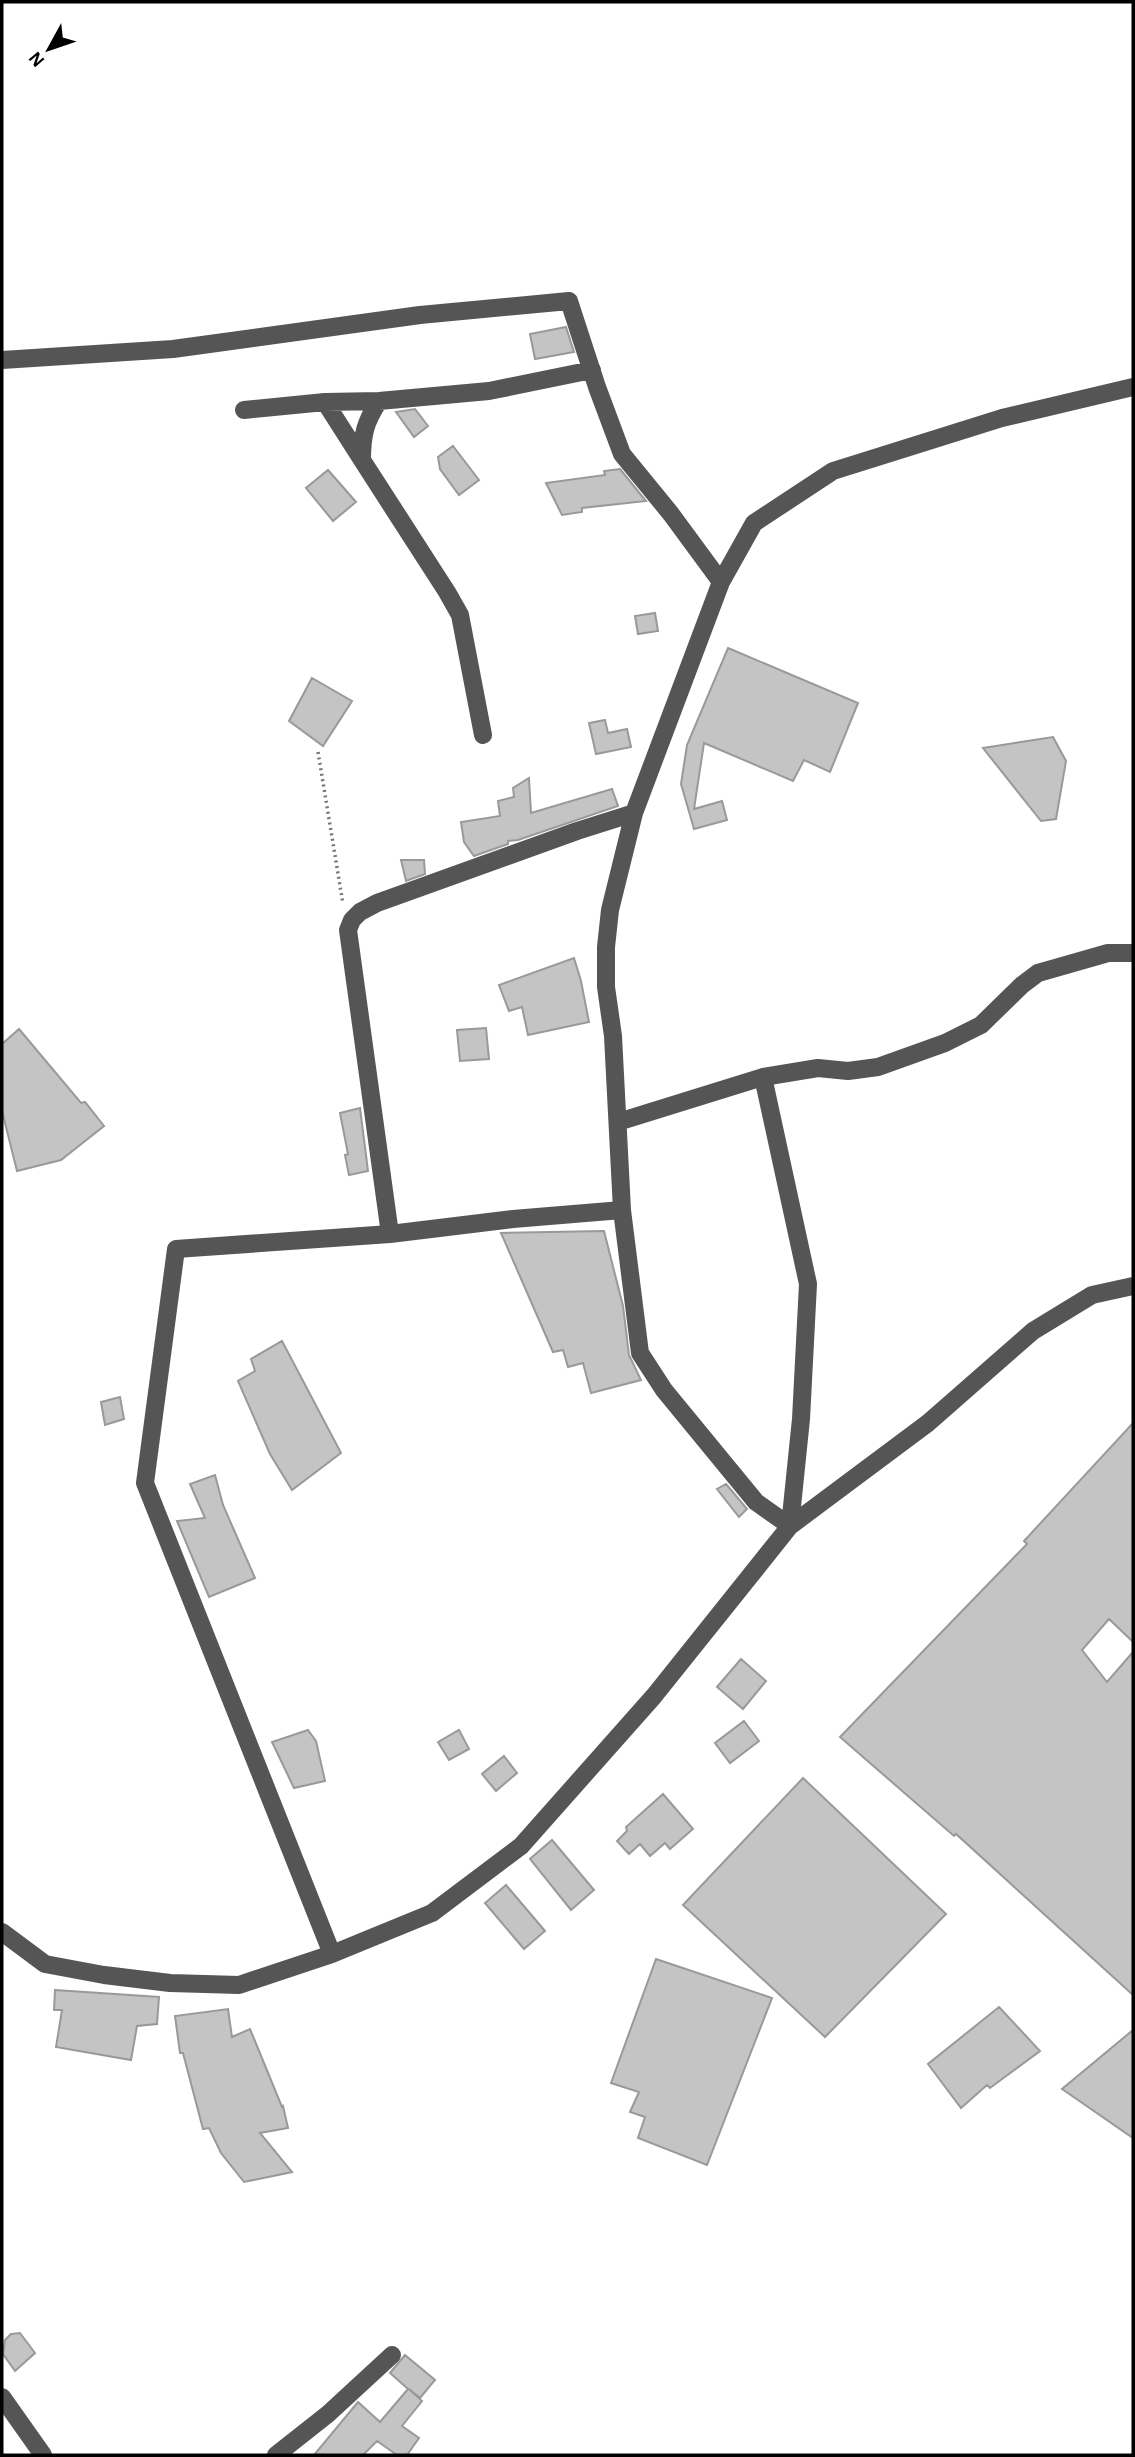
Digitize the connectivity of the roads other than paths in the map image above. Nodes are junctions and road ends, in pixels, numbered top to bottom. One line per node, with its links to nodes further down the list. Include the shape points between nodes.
1 (2, 360): 2 (street, via 173,349 420,315 569,301)
2 (592, 370): 4 (street, via 489,391); 8 (street, via 622,454)
3 (1133, 387): 8 (street, via 1002,418 833,471 754,523)
4 (379, 401): 5 (street); 7 (street, via 362,437)
5 (325, 402): 6 (street); 7 (street)
6 (244, 410)
7 (362, 460): 9 (street, via 460,615)
8 (721, 582): 10 (street)
9 (483, 734)
10 (634, 813): 13 (street, via 610,910 606,947); 15 (street, via 377,903 352,919 348,930)
11 (1133, 953): 12 (street, via 1108,953 1038,973 981,1025 878,1067 818,1068)
12 (763, 1077): 13 (street); 17 (street, via 808,1284)
13 (618, 1122): 14 (street)
14 (622, 1210): 15 (street); 17 (street, via 640,1353 664,1390 756,1502)
15 (390, 1234): 19 (street, via 176,1249 145,1483)
16 (1133, 1286): 17 (street, via 1092,1295 1033,1331 928,1423)
17 (790, 1526): 19 (street, via 654,1696 521,1846 432,1913)
18 (2, 1932): 19 (street, via 45,1964 170,1983 239,1985)
19 (332, 1954)
20 (392, 2356): 23 (street)
21 (2, 2397): 22 (street)
22 (43, 2455)
23 (276, 2455)

